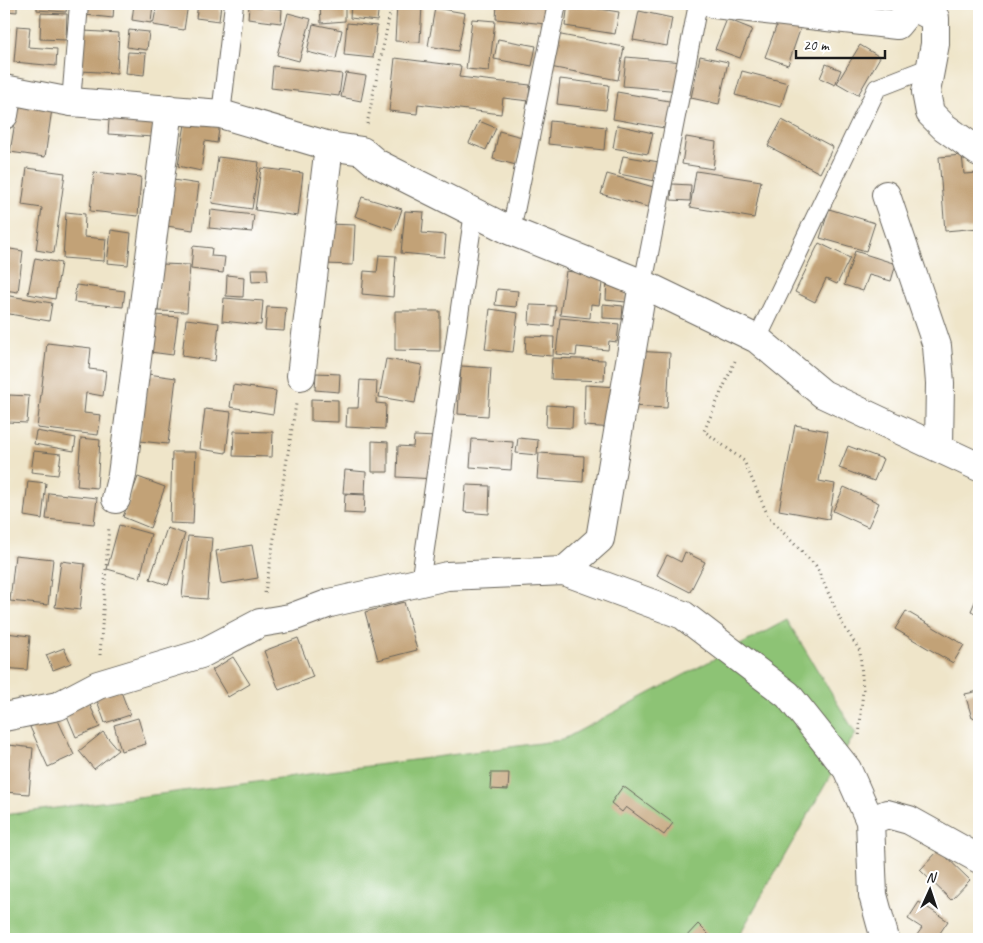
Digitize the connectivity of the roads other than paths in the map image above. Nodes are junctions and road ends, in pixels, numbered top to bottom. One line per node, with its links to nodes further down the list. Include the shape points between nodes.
1 (79, 4): 9 (lane)
2 (234, 4): 11 (lane)
3 (557, 4): 16 (lane)
4 (698, 4): 17 (lane)
5 (714, 4): 6 (street, via 897,25 911,8)
6 (907, 4): 7 (street, via 934,18 935,44)
7 (930, 67): 13 (street, via 926,92 930,113); 18 (lane, via 877,88)
8 (5, 98): 9 (street)
9 (71, 102): 10 (street)
10 (169, 109): 11 (street); 22 (street, via 122,475)
11 (221, 114): 12 (street)
12 (329, 146): 15 (street, via 362,151 376,163); 19 (street)
13 (979, 152)
14 (886, 195): 20 (street, via 937,346)
15 (474, 212): 16 (street); 24 (lane)
16 (511, 231): 17 (street)
17 (643, 284): 18 (street); 23 (street, via 600,538)
18 (757, 339): 20 (street, via 823,394)
19 (301, 376)
20 (939, 446): 21 (street)
21 (979, 467)
22 (116, 499)
23 (564, 571): 24 (street, via 447,576); 26 (street, via 683,615 788,695 847,769)
24 (420, 583): 25 (street, via 260,623 202,654 98,685 58,706)
25 (4, 717)
26 (870, 821): 27 (street, via 887,814 909,820); 28 (street, via 873,895)
27 (979, 859)
28 (885, 939)

